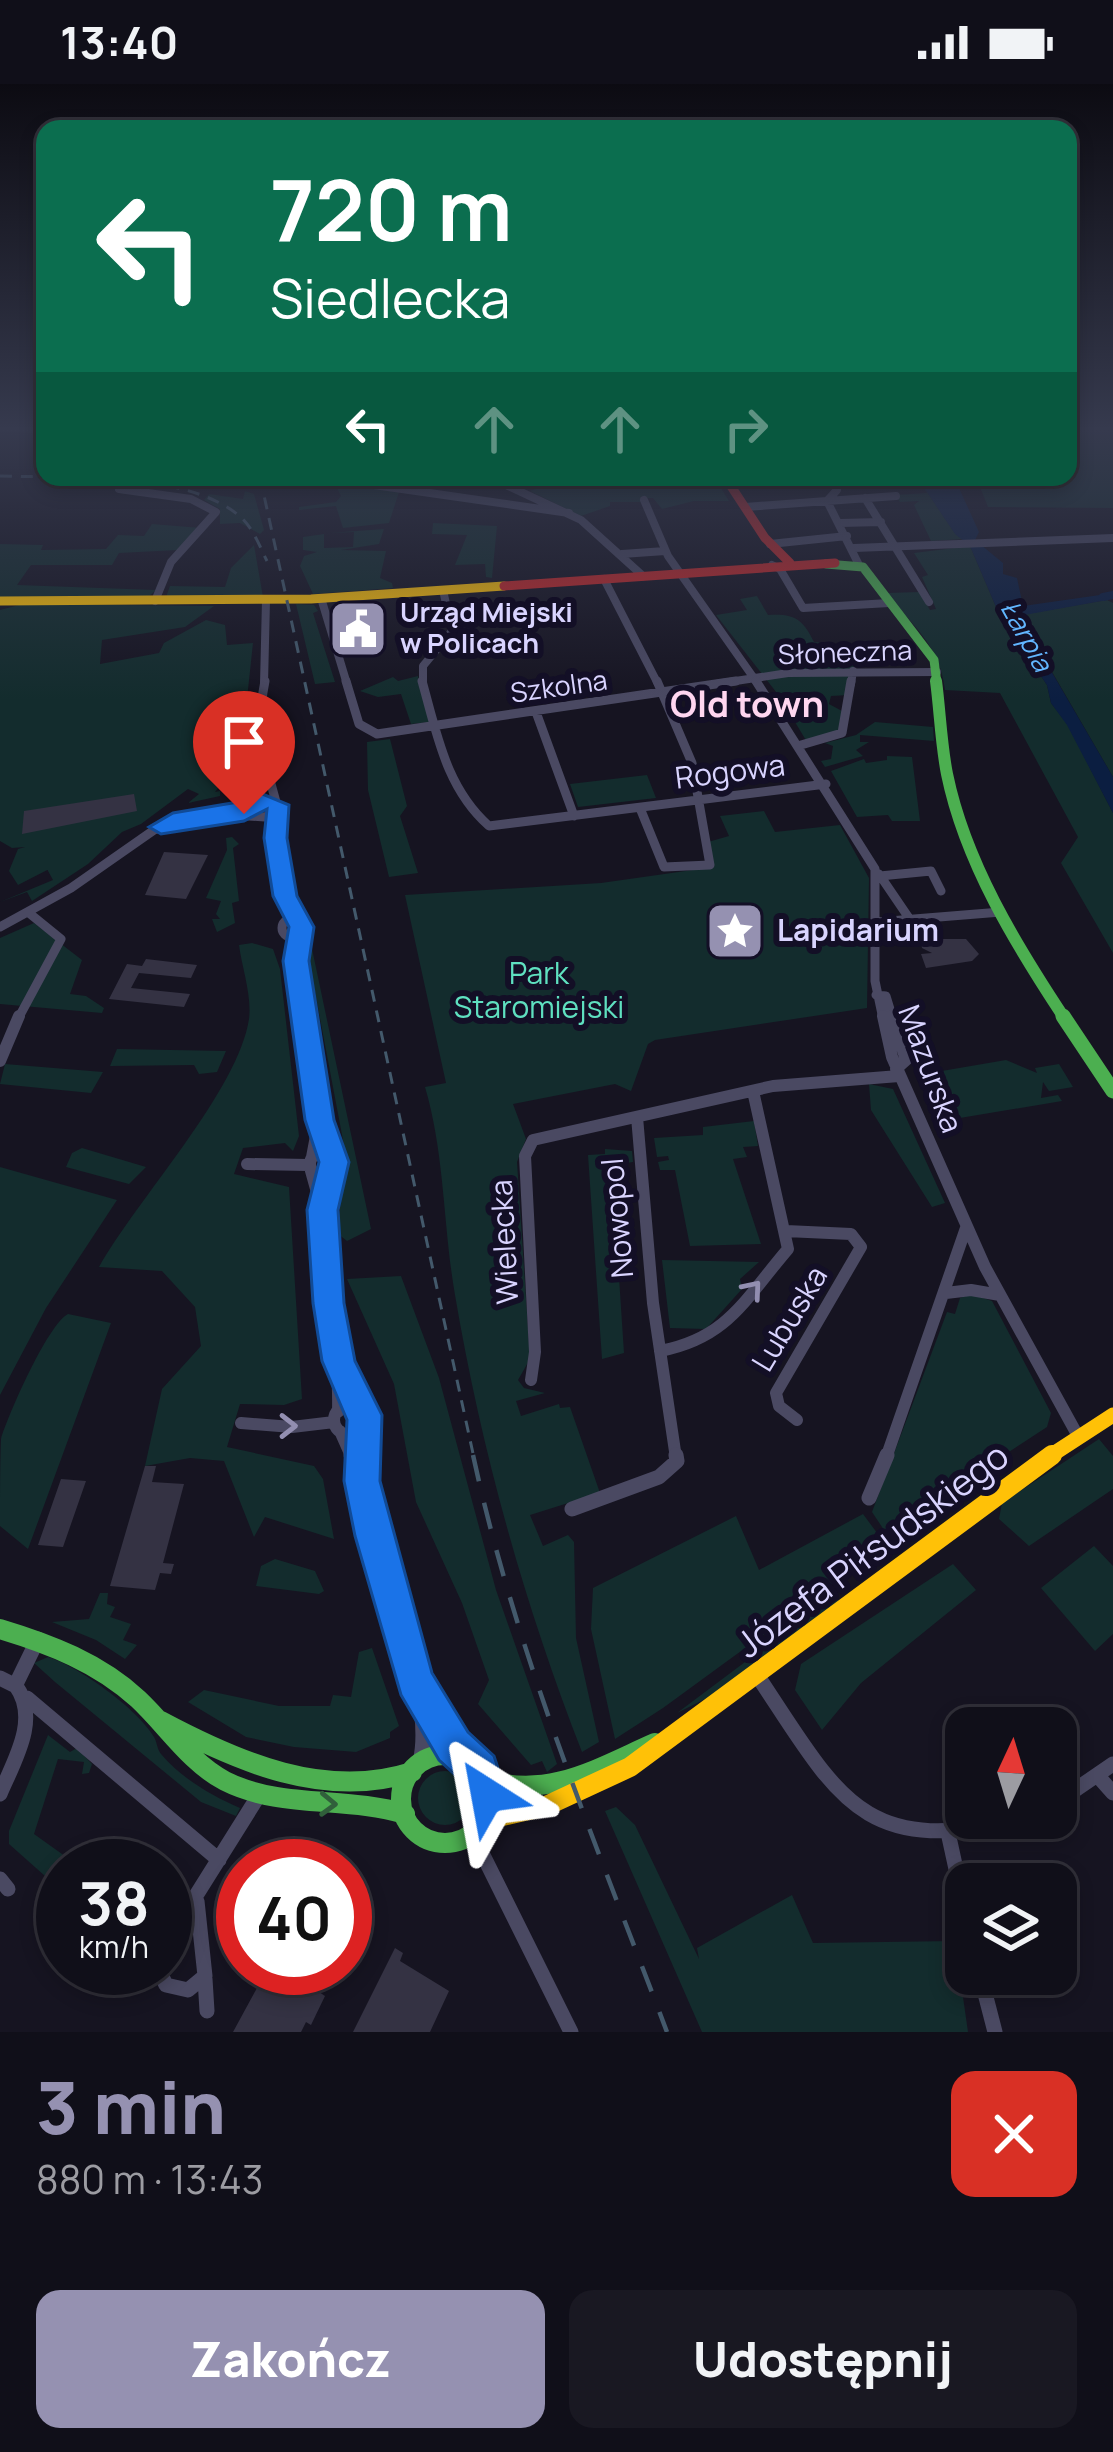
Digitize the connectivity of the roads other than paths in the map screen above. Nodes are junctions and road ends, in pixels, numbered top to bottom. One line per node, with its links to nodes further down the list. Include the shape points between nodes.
1 (214, 518): 25 (street, via 171,562)
2 (575, 518): 15 (street)
3 (651, 518): 14 (street)
4 (752, 518): 11 (street)
5 (837, 518): 8 (street)
6 (878, 518): 7 (street)
7 (881, 522): 8 (street); 12 (street)
8 (840, 523): 9 (street)
9 (848, 536): 11 (street); 13 (street)
10 (1113, 538): 12 (street)
11 (770, 544): 17 (street)
12 (897, 545): 13 (street); 26 (street)
13 (854, 548): 16 (street)
14 (665, 551): 15 (street); 18 (street)
15 (622, 554): 19 (street)
16 (859, 565): 17 (street); 27 (street)
17 (781, 566): 18 (street); 27 (street, via 803,608)
18 (680, 573): 19 (street); 30 (street)
19 (643, 576): 20 (street)
20 (604, 579): 21 (street); 31 (street)
21 (442, 590): 22 (street); 33 (street, via 452,631 421,672)
22 (322, 598): 23 (street); 33 (street, Szkolna, via 359,722 369,732)
23 (266, 600): 25 (street); 35 (street, via 268,664 256,719)
24 (0, 601): 25 (street)
25 (155, 601)
26 (929, 602)
27 (889, 603): 29 (street)
28 (854, 671): 29 (street, Słoneczna); 30 (street, Słoneczna); 34 (street, via 842,733)
29 (937, 672): 46 (street, via 952,798)
30 (755, 679): 31 (street, Szkolna); 34 (street)
31 (664, 692): 32 (street, Szkolna); 37 (street)
32 (536, 712): 33 (street, Szkolna); 41 (street)
33 (435, 727): 41 (street, Rogowa, via 454,778 489,826)
34 (801, 745): 36 (street)
35 (266, 778): 38 (street); 40 (street)
36 (826, 784): 37 (street, Rogowa); 43 (street)
37 (701, 800): 39 (street, Rogowa); 39 (street, Rogowa, via 710,865 667,869)
38 (277, 807): 40 (street); 40 (street); 42 (street)
39 (640, 808): 41 (street, Rogowa)
40 (253, 810): 42 (street); 47 (street, via 161,827)
41 (574, 816)
42 (276, 838): 45 (street)
43 (878, 872): 44 (street, via 931,871); 48 (street); 49 (street, Mazurska)
44 (941, 891)
45 (285, 896): 51 (street); 52 (street)
46 (1001, 912): 48 (street); 57 (street)
47 (29, 913): 50 (street); 54 (street, via 61,939)
48 (911, 921): 49 (street)
49 (877, 922): 55 (street, Mazurska, via 881,996 906,1060)
50 (0, 927)
51 (300, 927): 52 (street); 53 (street)
52 (282, 929): 53 (street)
53 (296, 961): 59 (street)
54 (0, 1061)
55 (898, 1072): 56 (street, Nowopol); 64 (street, Mazurska)
56 (753, 1090): 58 (street, Nowopol); 65 (street)
57 (1113, 1091)
58 (637, 1117): 68 (street, Nowopol); 70 (street, Wielecka, via 536,1136 525,1156)
59 (320, 1120): 60 (street); 62 (street)
60 (331, 1163): 62 (street); 63 (street)
61 (247, 1164): 62 (street)
62 (310, 1165): 63 (street)
63 (322, 1210): 69 (street)
64 (966, 1228): 66 (street); 67 (street, Mazurska)
65 (786, 1231): 68 (street, one-way to 65, via 716,1332 782,1258); 73 (street, Lubuska, via 858,1240 858,1257 776,1394)
66 (946, 1293): 67 (street); 79 (street)
67 (1000, 1295): 77 (street, Mazurska)
68 (660, 1351): 80 (street, Nowopol, via 677,1461 658,1477)
69 (339, 1361): 71 (street); 74 (street)
70 (531, 1380)
71 (359, 1408): 74 (street, via 349,1406); 76 (street)
72 (1113, 1415): 77 (street, Józefa Piłsudskiego)
73 (797, 1420)
74 (337, 1422): 75 (street, one-way to 74); 76 (street, via 352,1433); 78 (street)
75 (241, 1423)
76 (363, 1425): 78 (street)
77 (1078, 1436): 83 (street, Józefa Piłsudskiego)
78 (362, 1481): 84 (street)
79 (869, 1498)
80 (572, 1509)
81 (0, 1629): 82 (street, Józefa Piłsudskiego)
82 (38, 1639): 85 (street); 86 (street, Józefa Piłsudskiego, via 88,1658)
83 (757, 1675): 87 (street, Józefa Piłsudskiego); 99 (street, via 849,1801 891,1828)
84 (415, 1682): 88 (street); 90 (street, via 425,1746)
85 (14, 1686): 95 (street, via 26,1724); 101 (street)
86 (157, 1718): 90 (street, Józefa Piłsudskiego, via 277,1775 385,1781); 96 (street, Józefa Piłsudskiego, via 201,1766)
87 (671, 1737): 92 (street, Józefa Piłsudskiego, via 542,1790 503,1790); 98 (street, Józefa Piłsudskiego, via 554,1803)
88 (461, 1754): 90 (street, Józefa Piłsudskiego, via 438,1753); 92 (street)
89 (1113, 1764): 91 (street)
90 (416, 1767): 97 (street)
91 (1097, 1775): 93 (street); 94 (street)
92 (484, 1779): 98 (street, via 487,1800)
93 (1077, 1789)
94 (1113, 1793)
95 (0, 1794)
96 (260, 1796): 97 (street, Józefa Piłsudskiego, one-way to 97); 100 (street)
97 (405, 1814): 98 (street, Józefa Piłsudskiego, via 414,1832 434,1844 451,1844)
98 (476, 1827): 109 (street)
99 (945, 1836)
100 (232, 1839)
101 (216, 1858)
102 (216, 1864): 103 (street)
103 (196, 1901): 104 (street); 105 (street)
104 (192, 1907)
105 (205, 1976): 106 (street); 108 (street)
106 (192, 1987)
107 (985, 1995): 110 (street)
108 (207, 2011)
109 (571, 2032)
110 (995, 2032)

